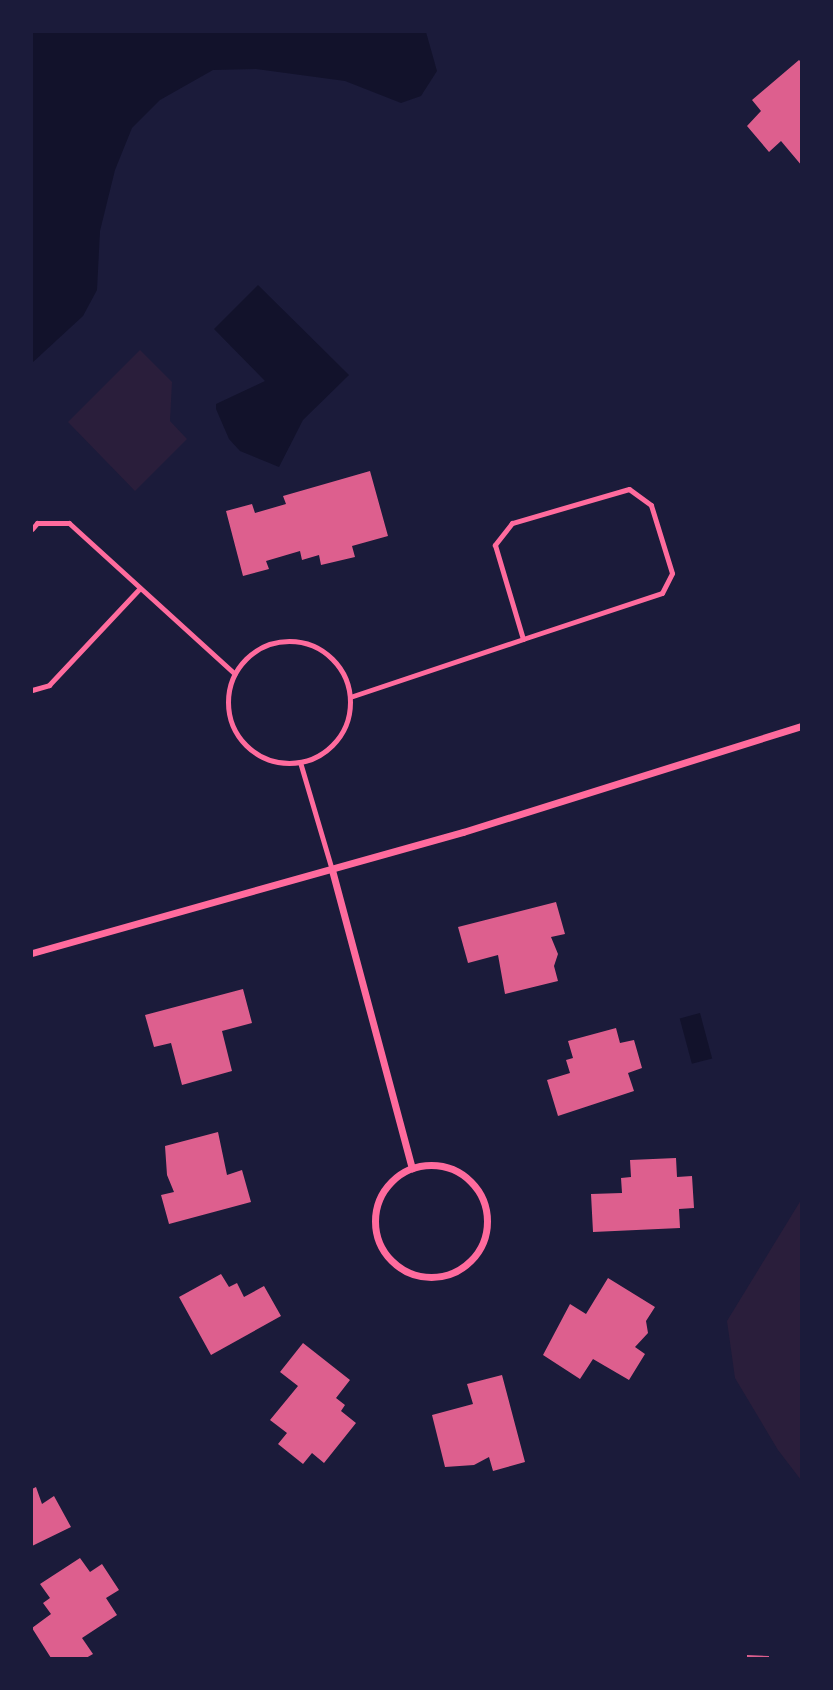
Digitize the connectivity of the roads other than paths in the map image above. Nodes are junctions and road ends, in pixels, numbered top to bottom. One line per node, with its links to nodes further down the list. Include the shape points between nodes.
1 (32, 529): 2 (lane, via 37,523 69,523)
2 (139, 589): 4 (lane); 5 (lane, via 49,685)
3 (523, 639): 3 (lane, via 662,593 672,573 651,505 629,489 512,523 495,545); 6 (lane)
4 (235, 674): 6 (lane, via 262,646 301,642 334,661); 8 (lane, via 228,706 240,738 266,758)
5 (32, 690)
6 (350, 696): 8 (lane, via 349,715 331,746)
7 (802, 726): 9 (street)
8 (300, 762): 9 (lane)
9 (332, 870): 10 (street); 11 (street)
10 (32, 953)
11 (412, 1168): 11 (street, via 396,1177 376,1209 380,1245 391,1261 415,1274 443,1276 460,1269 483,1242 487,1224 477,1189 448,1167)

